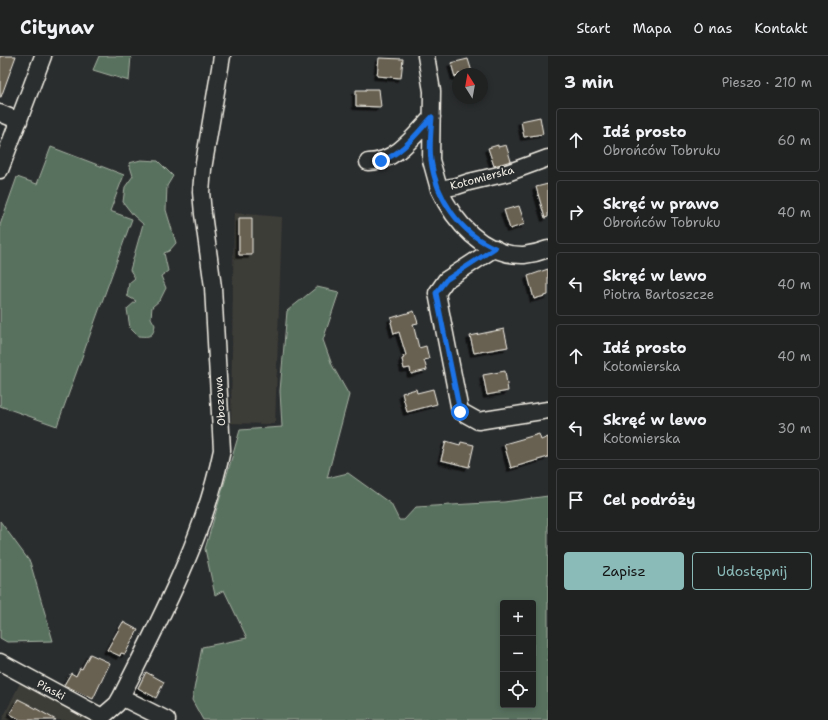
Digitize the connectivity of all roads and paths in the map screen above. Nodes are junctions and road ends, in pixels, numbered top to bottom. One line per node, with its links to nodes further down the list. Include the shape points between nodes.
1 (43, 56): 6 (street)
2 (222, 56): 15 (street, Obozowa, via 201,192 213,287 222,450 218,473 200,528 159,621)
3 (426, 56): 5 (street, Kotomierska, via 432,91)
4 (0, 113): 6 (street)
5 (432, 117): 8 (street, via 397,152 388,158); 10 (street, Kotomierska, via 431,160)
6 (19, 121): 9 (street)
7 (548, 158): 10 (street, Kotomierska, via 501,174)
8 (368, 162)
9 (0, 170)
10 (439, 189): 11 (street, via 447,206 466,230)
11 (495, 248): 12 (street, via 523,255); 13 (street, via 446,280 436,293 460,412 478,421)
12 (548, 249)
13 (548, 410)
14 (0, 662): 16 (street, Piaski)
15 (121, 697): 16 (street, Obozowa); 17 (street)
16 (102, 719)
17 (167, 720)

